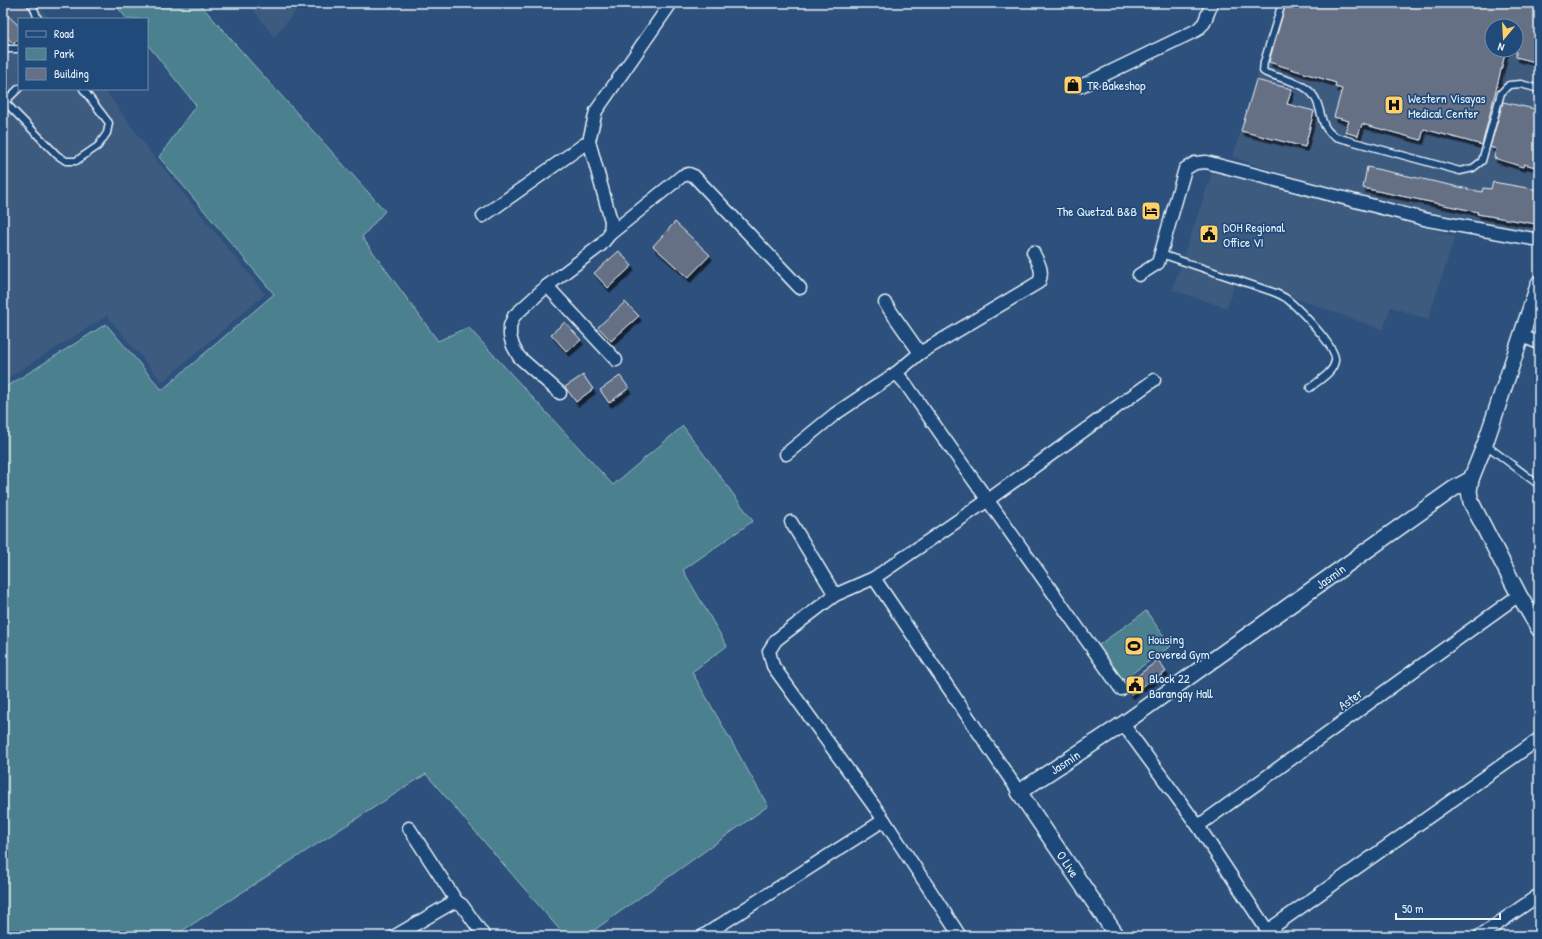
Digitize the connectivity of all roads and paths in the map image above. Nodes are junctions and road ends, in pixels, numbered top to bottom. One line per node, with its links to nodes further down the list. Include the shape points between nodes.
1 (30, 3): 5 (lane)
2 (671, 3): 13 (street, via 596,111)
3 (1212, 3): 8 (street, via 1204,23 1197,30)
4 (1282, 3): 10 (lane, via 1263,71 1307,89 1317,100 1324,127 1336,137 1460,170 1474,168 1482,161 1501,92 1509,85 1521,84)
5 (38, 18)
6 (3, 46): 7 (lane)
7 (18, 49)
8 (1081, 86)
9 (18, 89): 12 (lane)
10 (1539, 89)
11 (84, 90): 12 (lane, via 109,123 107,133 98,146 76,161 66,161 57,155)
12 (4, 101)
13 (589, 140): 14 (street); 15 (street, via 611,221)
14 (483, 216)
15 (610, 234): 21 (street, via 601,245); 22 (street, via 682,176 689,174 694,176)
16 (1539, 240): 18 (street, via 1428,220 1206,162 1195,163 1185,169)
17 (1033, 252): 26 (street, via 1041,269 1042,276 1039,282)
18 (1161, 254): 19 (street, via 1158,264); 30 (lane, via 1286,298 1312,323 1332,350 1336,360 1332,369)
19 (1139, 275)
20 (1539, 283): 24 (street)
21 (547, 286): 27 (street); 31 (street, via 514,316 510,336 519,356)
22 (800, 288)
23 (884, 303): 26 (street)
24 (1522, 336): 25 (street); 32 (street)
25 (1539, 343)
26 (920, 353): 28 (street)
27 (616, 360)
28 (896, 373): 33 (street, via 835,414); 36 (street)
29 (1154, 380): 36 (street)
30 (1310, 388)
31 (560, 393)
32 (1485, 444): 34 (street); 35 (lane)
33 (786, 454)
34 (1471, 479): 40 (street, via 1471,502); 43 (street, Jasmin)
35 (1539, 485)
36 (988, 500): 38 (street); 42 (street)
37 (792, 522): 39 (street)
38 (874, 578): 39 (street); 45 (street)
39 (834, 595): 46 (street, via 776,640 769,651 773,666)
40 (1519, 595): 41 (street); 47 (street, Aster)
41 (1539, 629)
42 (1121, 689)
43 (1123, 724): 45 (street, Jasmin); 47 (street)
44 (1539, 739): 51 (street)
45 (1019, 792): 56 (street, O Live)
46 (884, 820): 54 (street); 55 (street)
47 (1198, 826): 51 (street)
48 (409, 828): 50 (street)
49 (1539, 895): 57 (street)
50 (457, 902): 52 (street); 53 (street, via 462,905)
51 (1269, 933)
52 (395, 936)
53 (484, 936)
54 (703, 936)
55 (960, 936)
56 (1117, 936)
57 (1480, 936)

